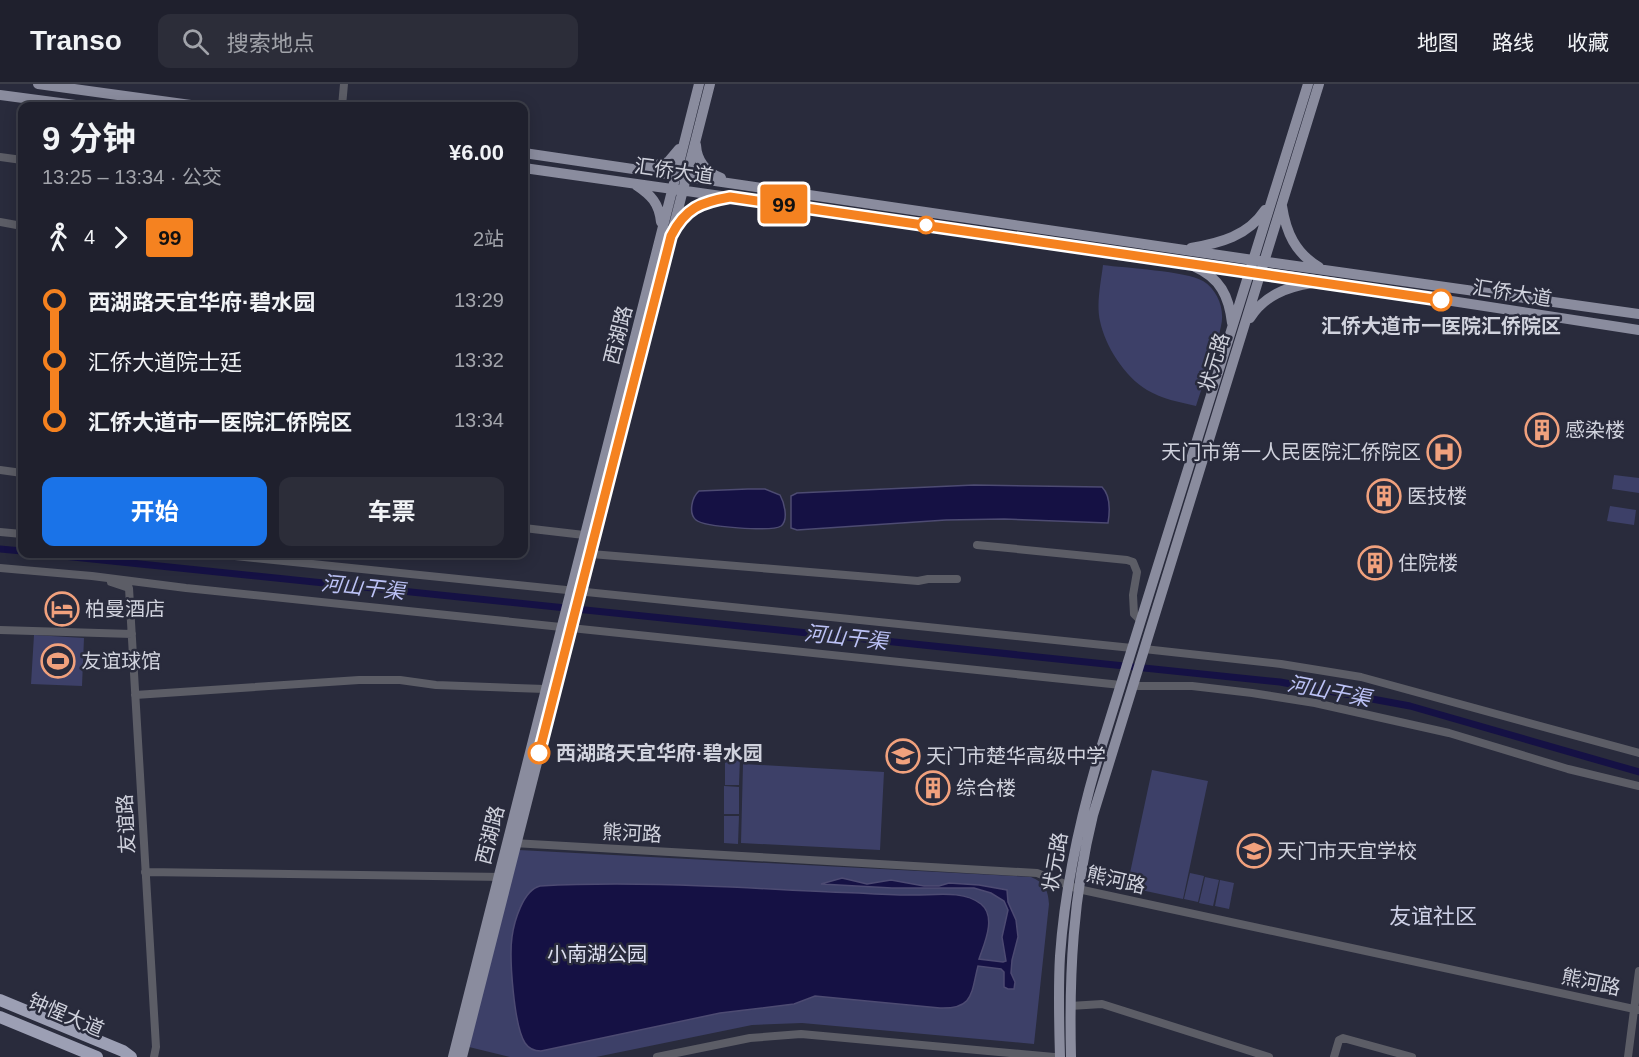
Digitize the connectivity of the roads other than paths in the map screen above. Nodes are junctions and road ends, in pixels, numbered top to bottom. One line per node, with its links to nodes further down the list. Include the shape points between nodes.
1 (38, 84): 9 (main road)
2 (344, 84): 10 (street)
3 (699, 84): 11 (main road, 西湖路)
4 (710, 84): 11 (main road, 西湖路)
5 (1308, 84): 22 (main road, 状元路)
6 (1319, 84): 22 (main road, 状元路)
7 (0, 95): 8 (main road)
8 (53, 102)
9 (169, 102)
10 (342, 102)
11 (692, 133): 16 (main road, via 668,162); 17 (main road, 西湖路); 19 (main road, via 705,168)
12 (528, 154): 16 (main road, 汇侨大道)
13 (0, 157): 14 (street)
14 (18, 159)
15 (528, 169): 18 (main road, 汇侨大道)
16 (636, 169): 17 (main road, 汇侨大道)
17 (681, 175): 19 (main road, 汇侨大道); 20 (main road, 西湖路)
18 (633, 183): 20 (main road, 汇侨大道); 25 (main road, via 653,198)
19 (733, 183): 26 (main road, 汇侨大道)
20 (677, 189): 21 (main road, 汇侨大道); 25 (main road, 西湖路)
21 (730, 197): 25 (main road, via 691,209); 27 (main road, 汇侨大道)
22 (1277, 200): 26 (main road, via 1236,236); 28 (main road, 状元路); 29 (main road, via 1293,242)
23 (0, 222): 24 (street)
24 (18, 225)
25 (666, 235): 39 (main road, 西湖路); 41 (main road, 西湖路)
26 (1182, 249): 28 (main road, 汇侨大道)
27 (1181, 261): 28 (main road, 汇侨大道); 32 (main road, via 1217,280)
28 (1257, 266): 29 (main road, 汇侨大道); 30 (main road, 汇侨大道); 32 (main road, 状元路)
29 (1324, 270): 30 (main road, via 1312,274); 31 (main road, 汇侨大道)
30 (1322, 281): 32 (main road, via 1271,296); 33 (main road, 汇侨大道)
31 (1639, 315)
32 (1238, 328): 47 (main road, 状元路); 51 (main road, 状元路)
33 (1639, 330)
34 (0, 471): 35 (street)
35 (18, 473)
36 (528, 528): 39 (street)
37 (0, 532): 38 (street)
38 (18, 534)
39 (584, 535): 46 (main road, 西湖路)
40 (977, 545): 47 (street, via 1133,562 1137,572 1134,614)
41 (591, 554): 45 (street, via 918,581); 46 (main road, 西湖路)
42 (254, 558): 46 (street)
43 (0, 568): 44 (street)
44 (92, 576): 48 (street); 50 (street, 友谊路, via 129,588)
45 (957, 579)
46 (575, 592): 48 (main road); 51 (street)
47 (1140, 620): 51 (main road, 状元路)
48 (566, 625): 52 (street); 53 (main road, 西湖路); 57 (main road, 西湖路)
49 (0, 630): 50 (street)
50 (132, 634): 54 (street, 友谊路)
51 (1140, 649): 52 (main road, 状元路); 55 (street, via 1361,676)
52 (1128, 683): 56 (street, via 1192,686 1315,704 1449,733); 60 (main road, 状元路)
53 (545, 689): 54 (street, via 359,680); 57 (main road, 西湖路)
54 (135, 695): 58 (street, 友谊路)
55 (1639, 753)
56 (1639, 786)
57 (511, 843): 59 (main road, 西湖路); 60 (street, 熊河路, via 1026,871)
58 (146, 872): 59 (street); 72 (street, 友谊路)
59 (503, 877): 73 (main road, 西湖路); 74 (main road, 西湖路)
60 (1073, 887): 63 (main road, 状元路); 65 (street, 熊河路); 77 (main road, 状元路, via 1059,969)
61 (1639, 971): 65 (street)
62 (0, 1000): 71 (highway, via 123,1050)
63 (1070, 1006): 78 (main road, 状元路); 79 (street, via 1102,1004)
64 (0, 1008): 70 (highway, 钟惺大道)
65 (1637, 1009): 82 (street)
66 (0, 1017): 69 (highway, 钟惺大道)
67 (0, 1024): 68 (highway)
68 (81, 1057)
69 (97, 1057)
70 (116, 1057)
71 (131, 1057)
72 (154, 1057)
73 (453, 1057)
74 (462, 1057)
75 (657, 1057): 76 (street, via 750,1038 801,1034)
76 (1054, 1057)
77 (1060, 1057)
78 (1071, 1057)
79 (1269, 1057)
80 (1334, 1057): 81 (street, via 1343,1038)
81 (1412, 1057)
82 (1628, 1057)

